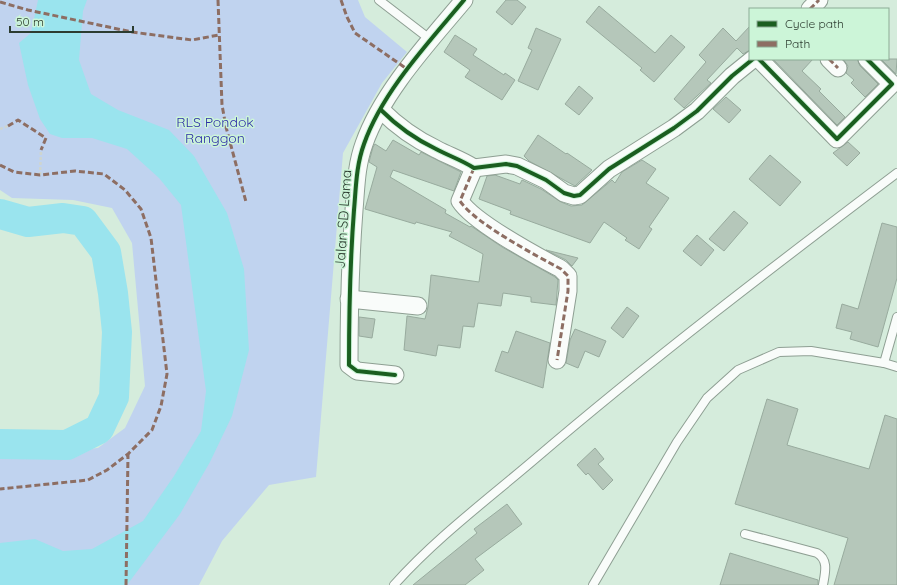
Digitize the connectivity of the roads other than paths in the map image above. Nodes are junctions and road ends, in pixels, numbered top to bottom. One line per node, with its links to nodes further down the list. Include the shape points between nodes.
1 (379, 0): 3 (lane)
2 (464, 0): 3 (street, Jalan SD Lama)
3 (431, 40): 7 (street, Jalan SD Lama, via 407,69)
4 (752, 60): 8 (street, via 697,111 609,169 580,195 564,193 546,180 517,166 506,164)
5 (760, 60): 6 (street, via 837,139 892,84)
6 (868, 60)
7 (381, 110): 8 (street, via 414,137); 10 (street, Jalan SD Lama, via 364,143 358,165)
8 (474, 168): 13 (street, via 461,196 460,201 464,207 494,230 566,272 568,276)
9 (897, 173): 18 (lane, via 746,288 574,425 420,557)
10 (349, 299): 11 (street); 16 (street, Jalan SD Lama, via 348,365 357,371)
11 (418, 306)
12 (897, 317): 14 (lane)
13 (557, 360)
14 (884, 363): 15 (lane); 19 (lane, via 811,351 779,352 738,370 706,398 677,442)
15 (897, 367)
16 (395, 375)
17 (745, 534): 20 (lane, via 817,552 825,562)
18 (394, 585)
19 (593, 585)
20 (823, 585)

